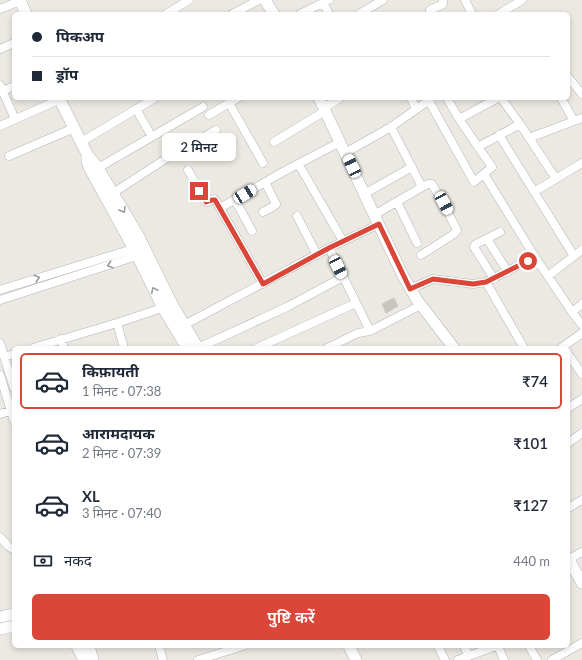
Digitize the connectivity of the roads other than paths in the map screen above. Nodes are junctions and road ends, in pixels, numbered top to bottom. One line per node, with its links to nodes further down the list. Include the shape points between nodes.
1 (189, 0): 12 (street)
2 (259, 0): 13 (street)
3 (265, 0): 14 (street)
4 (383, 0): 17 (street)
5 (443, 0): 18 (street, via 443,4)
6 (465, 0): 19 (street)
7 (522, 0): 20 (street)
8 (20, 1): 10 (street); 11 (street)
9 (326, 2): 15 (street); 16 (street)
10 (0, 9)
11 (25, 12)
12 (169, 12)
13 (236, 12)
14 (273, 12)
15 (304, 12)
16 (328, 12)
17 (362, 12)
18 (430, 12)
19 (471, 12)
20 (502, 12)
21 (12, 44): 22 (street)
22 (0, 49)
23 (570, 79): 26 (street)
24 (12, 86): 25 (street)
25 (1, 89): 46 (street)
26 (582, 94)
27 (57, 100): 46 (street)
28 (62, 100): 52 (street)
29 (152, 100): 43 (street)
30 (234, 100): 39 (street)
31 (336, 100): 40 (street)
32 (413, 100): 42 (street)
33 (429, 100): 42 (street)
34 (431, 100): 70 (street, via 474,182)
35 (448, 100): 47 (street)
36 (494, 100): 47 (street)
37 (502, 100): 49 (street)
38 (562, 100): 48 (street)
39 (229, 103): 44 (street); 64 (street)
40 (323, 106): 58 (street); 59 (street)
41 (203, 107): 55 (street)
42 (416, 109): 51 (street)
43 (136, 110): 55 (street); 57 (street)
44 (209, 115)
45 (582, 118): 48 (street)
46 (15, 119): 50 (street)
47 (459, 119): 60 (street)
48 (574, 121): 56 (street)
49 (520, 124): 54 (street); 56 (street)
50 (0, 126)
51 (390, 127): 61 (street); 67 (street)
52 (74, 128): 57 (street); 63 (street)
53 (216, 130): 74 (street)
54 (499, 135): 60 (street); 75 (street)
55 (152, 137): 68 (street)
56 (529, 138): 71 (street)
57 (81, 142): 62 (street)
58 (274, 142)
59 (340, 142): 61 (street); 66 (street)
60 (478, 147): 70 (street, via 492,167)
61 (345, 153): 76 (street)
62 (87, 154): 68 (street); 90 (street, via 89,167)
63 (9, 156)
64 (263, 163)
65 (582, 163): 71 (street)
66 (299, 165): 72 (street); 86 (street)
67 (412, 167): 73 (street); 76 (street)
68 (98, 168): 74 (street)
69 (188, 170): 79 (street, via 205,201 215,200)
70 (484, 174): 94 (street)
71 (556, 179): 75 (street)
72 (265, 182): 77 (street); 80 (street, via 276,204)
73 (422, 186): 78 (street); 92 (street, via 432,184 457,230)
74 (113, 192): 90 (street, one-way to 90)
75 (534, 192): 93 (street)
76 (364, 194): 82 (street)
77 (235, 200): 79 (street); 83 (street)
78 (397, 202): 82 (street); 87 (street)
79 (220, 208): 99 (street)
80 (263, 212)
81 (296, 216): 91 (street)
82 (377, 219): 86 (street); 100 (street)
83 (252, 231)
84 (500, 232): 85 (street)
85 (487, 239): 95 (street); 98 (street, via 474,247)
86 (343, 241): 88 (street)
87 (417, 243)
88 (329, 248): 91 (street); 97 (street)
89 (582, 250): 93 (street)
90 (140, 251): 101 (street, one-way to 90); 102 (street, one-way to 102); 106 (street)
91 (316, 255): 99 (street)
92 (421, 255)
93 (574, 256): 96 (street)
94 (535, 257): 95 (street); 96 (street)
95 (508, 272): 98 (street)
96 (548, 276): 107 (street)
97 (343, 277): 103 (street); 120 (street, via 287,307)
98 (490, 281): 100 (street, via 473,284 433,279); 124 (street)
99 (263, 284): 109 (street)
100 (410, 289): 105 (street)
101 (0, 290)
102 (0, 300)
103 (356, 303): 111 (street); 121 (street)
104 (582, 304): 107 (street)
105 (421, 305): 111 (street); 123 (street)
106 (168, 306): 108 (street); 109 (street); 118 (street)
107 (572, 312): 110 (street)
108 (117, 323): 113 (street); 117 (street)
109 (184, 325): 119 (street)
110 (582, 325)
111 (370, 330): 122 (street)
112 (582, 333): 125 (street)
113 (61, 340): 115 (street); 116 (street)
114 (0, 343): 127 (street)
115 (40, 346)
116 (63, 346)
117 (123, 346)
118 (187, 346)
119 (197, 346)
120 (202, 346)
121 (261, 346)
122 (331, 346)
123 (452, 346)
124 (523, 346)
125 (565, 346)
126 (12, 355): 127 (street)
127 (4, 357): 131 (street)
128 (570, 357): 129 (street)
129 (582, 374)
130 (0, 375): 134 (street)
131 (12, 382)
132 (582, 399): 133 (street)
133 (570, 407)
134 (12, 410): 135 (street)
135 (0, 414)
136 (582, 433): 137 (street)
137 (570, 442)
138 (582, 500): 139 (street)
139 (570, 507)
140 (1, 536): 141 (street)
141 (12, 549)
142 (582, 552): 143 (street)
143 (570, 558)
144 (570, 562): 145 (street)
145 (582, 583)
146 (12, 614): 147 (street)
147 (0, 617)
148 (12, 626): 149 (street)
149 (0, 629)
150 (582, 644): 173 (street)
151 (78, 648): 163 (street)
152 (90, 648): 164 (street)
153 (159, 648): 165 (street)
154 (237, 648): 166 (street)
155 (342, 648): 167 (street)
156 (350, 648): 168 (street)
157 (439, 648): 169 (street)
158 (465, 648): 162 (street)
159 (491, 648): 162 (street)
160 (498, 648): 171 (street)
161 (530, 648): 172 (street)
162 (469, 656): 170 (street)
163 (84, 660)
164 (93, 660)
165 (163, 660)
166 (198, 660)
167 (349, 660)
168 (356, 660)
169 (445, 660)
170 (458, 660)
171 (504, 660)
172 (537, 660)
173 (552, 660)

